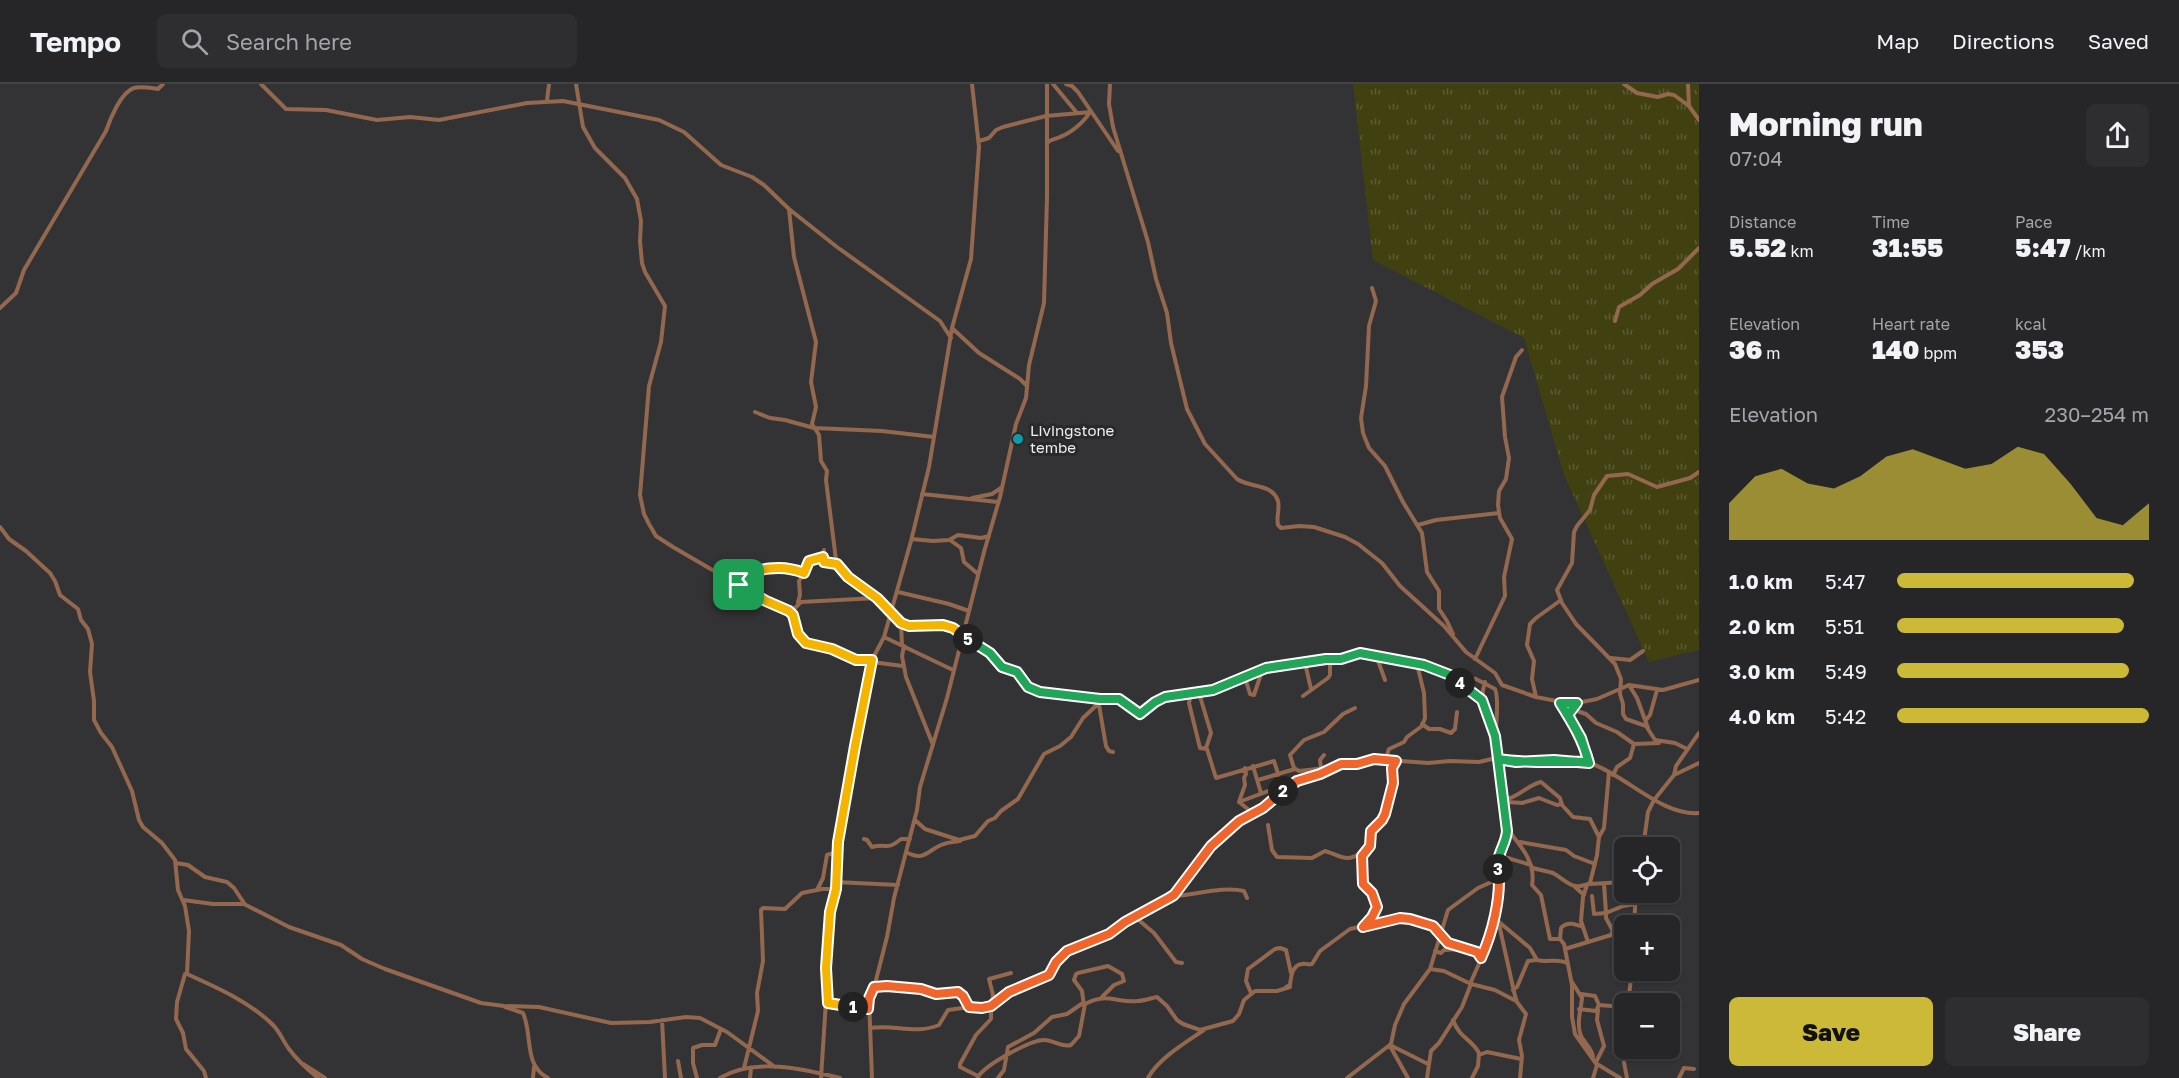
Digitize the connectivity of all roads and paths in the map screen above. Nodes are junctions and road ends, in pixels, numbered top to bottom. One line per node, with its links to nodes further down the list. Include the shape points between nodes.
1 (163, 84): 25 (street, via 158,89 133,88 125,95 24,270 16,293)
2 (261, 84): 12 (street, via 286,109 326,110 377,120 446,120)
3 (549, 84): 12 (street)
4 (576, 84): 13 (street)
5 (972, 84): 19 (street)
6 (1047, 84): 17 (street)
7 (1053, 84): 16 (street)
8 (1066, 84): 15 (street, via 1078,92)
9 (1110, 84): 21 (street, via 1110,109)
10 (1624, 84): 14 (street, via 1637,93 1674,95)
11 (1688, 84): 14 (street)
12 (547, 101): 13 (street)
13 (579, 103): 22 (street, via 667,123 684,132 721,165 764,185); 50 (street, via 583,127 595,148 634,191 645,272 665,306 664,330 648,396 640,495 644,514 656,536)
14 (1689, 106): 18 (street)
15 (1091, 112): 16 (street); 20 (street, via 1064,136); 21 (street)
16 (1077, 113): 17 (street)
17 (1046, 116): 19 (street, via 999,128); 20 (street)
18 (1699, 120)
19 (979, 141): 27 (street, via 971,259)
20 (1047, 143): 30 (street, via 1045,294)
21 (1120, 155): 61 (street, via 1167,313 1183,393 1201,439 1237,479 1272,492 1278,502 1280,527 1314,528 1358,544 1382,563)
22 (789, 209): 28 (street, via 940,321); 32 (street, via 795,265 816,342 811,381 816,407)
23 (1699, 248): 26 (street, via 1683,265 1619,308)
24 (1371, 288): 40 (street, via 1376,301 1369,326 1361,418 1364,434)
25 (0, 308)
26 (1615, 321)
27 (952, 328): 28 (street); 30 (street, via 979,353)
28 (951, 338): 33 (street)
29 (1522, 350): 39 (street, via 1502,397 1509,458 1498,496)
30 (1027, 385): 35 (street)
31 (755, 412): 32 (street)
32 (814, 428): 33 (street); 47 (street, via 819,435 821,461 827,468)
33 (934, 437): 36 (street)
34 (1699, 472): 53 (street, via 1660,487 1628,474 1607,476 1575,531 1572,563 1557,590)
35 (1002, 488): 37 (street); 38 (street)
36 (921, 494): 37 (street); 43 (street)
37 (968, 498): 38 (street)
38 (998, 502): 42 (street)
39 (1499, 513): 40 (street); 67 (street, via 1512,539 1504,577 1505,596)
40 (1418, 525): 61 (street, via 1427,572 1439,591 1439,609)
41 (0, 527): 141 (street, via 50,573 60,596 78,609 92,642 94,720 112,747 143,827)
42 (989, 536): 44 (street, via 960,535); 49 (street)
43 (912, 539): 44 (street); 51 (street)
44 (949, 540): 49 (street, via 961,548 964,562)
45 (824, 550): 46 (street)
46 (823, 557): 47 (street, via 824,562); 48 (street, via 809,561)
47 (837, 564): 52 (street)
48 (804, 573): 50 (street, via 770,568 744,578); 54 (street, via 798,582)
49 (978, 574): 55 (street)
50 (739, 585): 56 (street)
51 (898, 592): 55 (street); 57 (street)
52 (877, 598): 54 (street); 57 (street)
53 (1561, 600): 65 (street, via 1585,635); 85 (street, via 1530,624 1527,645 1534,661)
54 (798, 603): 56 (street)
55 (969, 611): 59 (street)
56 (791, 612): 68 (street, via 798,634 806,643 856,660)
57 (891, 613): 58 (street); 60 (street)
58 (901, 623): 59 (street, via 943,625); 62 (street)
59 (963, 636): 73 (street); 86 (street, via 990,653 1002,667 1017,672 1031,688)
60 (884, 637): 62 (street); 68 (street)
61 (1454, 638): 67 (street)
62 (903, 646): 71 (street); 73 (street)
63 (1643, 651): 65 (street, via 1630,660)
64 (1377, 657): 66 (street, via 1360,653); 70 (street); 76 (street)
65 (1610, 658): 80 (street, via 1620,677)
66 (1335, 659): 69 (street); 81 (street, via 1329,676)
67 (1475, 659): 85 (street, via 1495,673 1502,685)
68 (872, 660): 71 (street); 137 (street)
69 (1305, 663): 72 (street); 81 (street)
70 (1417, 664): 74 (street); 96 (street, via 1424,693)
71 (903, 666): 102 (street)
72 (1263, 668): 75 (street); 75 (street, via 1254,695)
73 (953, 670): 102 (street)
74 (1450, 675): 78 (street); 87 (street)
75 (1242, 678): 83 (street)
76 (1385, 680)
77 (1699, 680): 82 (street)
78 (1485, 682): 87 (street); 99 (street, via 1496,689 1498,696)
79 (1629, 685): 80 (street); 82 (street); 95 (street)
80 (1620, 688): 89 (street); 97 (street, via 1624,717)
81 (1311, 689): 84 (street)
82 (1657, 690): 95 (street)
83 (1198, 693): 86 (street, via 1165,697 1141,714 1119,699); 103 (street, via 1211,733); 103 (street, via 1189,700 1191,714 1198,746)
84 (1303, 696)
85 (1536, 697): 88 (street)
86 (1103, 699): 90 (street)
87 (1482, 700): 99 (street)
88 (1560, 703): 89 (street); 94 (street)
89 (1577, 703): 92 (street)
90 (1099, 704): 105 (street, via 1106,746); 135 (street, via 1083,718 1071,737 1044,754 1016,801 975,836)
91 (1355, 708): 114 (street, via 1292,751 1290,758)
92 (1571, 710): 94 (street); 101 (street, via 1586,714)
93 (1457, 712): 96 (street, via 1451,733)
94 (1568, 715): 110 (street)
95 (1646, 720): 97 (street)
96 (1422, 724): 108 (street, via 1403,742 1389,748)
97 (1648, 729): 100 (street, via 1655,740)
98 (1699, 734): 104 (street)
99 (1495, 736): 107 (street)
100 (1663, 743): 101 (street); 104 (street)
101 (1634, 744): 116 (street, via 1630,757)
102 (933, 745): 128 (street, via 919,790)
103 (1206, 748): 113 (street, via 1216,778)
104 (1687, 749): 117 (street)
105 (1113, 752)
106 (1324, 755): 115 (street, via 1320,759)
107 (1497, 757): 109 (street, via 1479,762); 110 (street, via 1516,762); 124 (street)
108 (1385, 760): 109 (street); 115 (street, via 1341,764)
109 (1396, 761): 139 (street, via 1385,814 1371,831 1370,846)
110 (1589, 763): 116 (street)
111 (1699, 763): 117 (street)
112 (1253, 766): 113 (street); 118 (street, via 1274,761); 119 (street)
113 (1245, 768): 123 (street)
114 (1295, 769): 115 (street); 118 (street)
115 (1323, 771): 120 (street)
116 (1611, 774): 122 (street); 131 (street)
117 (1674, 775): 122 (street)
118 (1278, 776): 119 (street); 120 (street)
119 (1258, 780): 121 (street)
120 (1284, 787): 121 (street); 127 (street)
121 (1261, 793): 123 (street)
122 (1654, 800): 126 (street, via 1686,813); 132 (street)
123 (1239, 802): 127 (street)
124 (1504, 802): 125 (street, via 1522,803 1539,798); 125 (street, via 1540,782); 130 (street)
125 (1562, 804): 131 (street, via 1573,817 1590,819)
126 (1699, 813)
127 (1254, 814): 154 (street, via 1239,821 1211,846)
128 (915, 820): 134 (street); 135 (street, via 925,829)
129 (1268, 825): 139 (street, via 1277,857 1312,858 1325,851 1349,858)
130 (1507, 829): 136 (street); 140 (street)
131 (1599, 837): 142 (street)
132 (1645, 837)
133 (864, 839): 134 (street, via 872,847 889,847 901,839)
134 (910, 839): 138 (street)
135 (964, 840): 138 (street, via 944,843 925,855)
136 (1519, 842): 142 (street, via 1566,850); 143 (street)
137 (837, 852): 145 (street); 152 (street, via 827,855)
138 (906, 852): 149 (street)
139 (1363, 853): 165 (street, via 1363,884 1372,893 1377,907)
140 (1498, 855): 143 (street); 144 (street)
141 (176, 863): 157 (street, via 178,890); 158 (street, via 227,882)
142 (1595, 864): 147 (street)
143 (1532, 866): 150 (street); 170 (street, via 1532,885 1540,895 1550,939)
144 (1499, 876): 160 (street); 167 (street, via 1448,909)
145 (835, 882): 149 (street); 151 (street)
146 (1614, 883): 148 (street)
147 (1588, 884): 148 (street); 150 (street); 153 (street)
148 (1604, 884): 161 (street)
149 (898, 885): 185 (street)
150 (1573, 885): 153 (street)
151 (836, 889): 152 (street); 190 (street, via 830,912)
152 (817, 890): 206 (street, via 802,893 785,909 760,910 763,961 758,1011)
153 (1584, 895): 166 (street)
154 (1172, 896): 156 (street, via 1237,890 1244,891); 163 (street)
155 (1592, 896): 161 (street, via 1594,914)
156 (1247, 898)
157 (183, 900): 158 (street); 181 (street, via 189,931)
158 (244, 904): 193 (street, via 288,927 341,945 386,969 475,1001)
159 (1635, 904): 161 (street); 162 (street)
160 (1496, 912): 164 (street); 175 (street)
161 (1606, 913): 168 (street)
162 (1634, 915)
163 (1135, 918): 177 (street, via 1154,933 1176,962); 194 (street, via 1105,936 1067,951 1049,975 1009,992)
164 (1499, 922): 176 (street, via 1530,948); 186 (street)
165 (1363, 927): 167 (street, via 1403,918 1433,926); 182 (street, via 1350,929 1320,951 1312,964 1296,967)
166 (1583, 928): 170 (street, via 1564,925); 171 (street)
167 (1441, 935): 172 (street, via 1448,943); 174 (street)
168 (1611, 935): 169 (street); 171 (street)
169 (1614, 936)
170 (1560, 939): 173 (street)
171 (1588, 942): 173 (street)
172 (1466, 949): 174 (street); 175 (street, via 1477,952)
173 (1565, 949): 178 (street)
174 (1435, 951): 179 (street)
175 (1481, 958): 184 (street)
176 (1539, 961): 178 (street); 186 (street, via 1529,960)
177 (1182, 963)
178 (1568, 963): 183 (street)
179 (1431, 969): 184 (street); 205 (street, via 1404,1004)
180 (1011, 973): 194 (street, via 989,979)
181 (187, 974): 213 (street, via 212,984 263,1016); 223 (street, via 182,980 176,1019 186,1048)
182 (1292, 977): 187 (street, via 1288,987); 187 (street, via 1286,950 1277,948 1248,969 1246,978)
183 (1571, 981): 188 (street); 212 (street, via 1575,1034)
184 (1471, 984): 191 (street); 201 (street)
185 (874, 987): 195 (street, via 921,989 936,994 958,992); 198 (street)
186 (1513, 990): 191 (street)
187 (1251, 993): 202 (street, via 1233,1021)
188 (1581, 994): 196 (street, via 1595,996); 199 (street)
189 (1100, 999): 192 (street); 192 (street, via 1124,981 1122,974 1110,966 1076,974); 202 (street, via 1136,1001 1157,997 1183,1024 1199,1030)
190 (826, 1000): 198 (street, via 835,1005); 221 (street)
191 (1516, 1001): 209 (street, via 1526,1014 1519,1040)
192 (1083, 1005): 208 (street, via 1052,1017 1034,1033 1011,1045); 208 (street, via 1079,1036 1071,1046 1040,1040)
193 (504, 1006): 200 (street, via 539,1007 611,1023); 215 (street, via 523,1012)
194 (991, 1006): 195 (street); 222 (street, via 991,1019 976,1035 960,1064)
195 (969, 1007): 204 (street, via 948,1010 939,1025 918,1031 885,1026)
196 (1598, 1007): 197 (street); 199 (street); 212 (street, via 1604,1046)
197 (1614, 1007)
198 (868, 1009): 204 (street)
199 (1579, 1009): 212 (street, via 1581,1036 1592,1049)
200 (662, 1020): 203 (street, via 696,1017); 228 (street)
201 (1453, 1020): 207 (street, via 1458,1033); 214 (street, via 1431,1051)
202 (1210, 1026): 237 (street, via 1183,1044)
203 (721, 1029): 206 (street); 230 (street, via 715,1046 693,1048)
204 (870, 1029): 235 (street)
205 (1390, 1046): 214 (street); 238 (street); 239 (street)
206 (749, 1047): 216 (street); 217 (street)
207 (1479, 1054): 209 (street, via 1488,1052); 241 (street)
208 (1006, 1057): 222 (street); 236 (street)
209 (1522, 1059): 242 (street)
210 (1624, 1059): 245 (street)
211 (678, 1061): 229 (street)
212 (1595, 1061): 243 (street); 244 (street)
213 (302, 1064): 224 (street); 225 (street)
214 (1428, 1064): 240 (street)
215 (534, 1066): 226 (street); 227 (street)
216 (775, 1067): 218 (street); 220 (street)
217 (744, 1068): 218 (street); 231 (street)
218 (751, 1068): 232 (street)
219 (1694, 1069): 246 (street, via 1684,1068)
220 (816, 1073): 221 (street); 233 (street)
221 (821, 1076): 234 (street)
222 (978, 1077)
223 (206, 1078)
224 (318, 1078)
225 (325, 1078)
226 (533, 1078)
227 (548, 1078)
228 (665, 1078)
229 (681, 1078)
230 (697, 1078)
231 (720, 1078)
232 (750, 1078)
233 (811, 1078)
234 (840, 1078)
235 (872, 1078)
236 (998, 1078)
237 (1148, 1078)
238 (1347, 1078)
239 (1408, 1078)
240 (1427, 1078)
241 (1472, 1078)
242 (1520, 1078)
243 (1593, 1078)
244 (1620, 1078)
245 (1627, 1078)
246 (1679, 1078)

